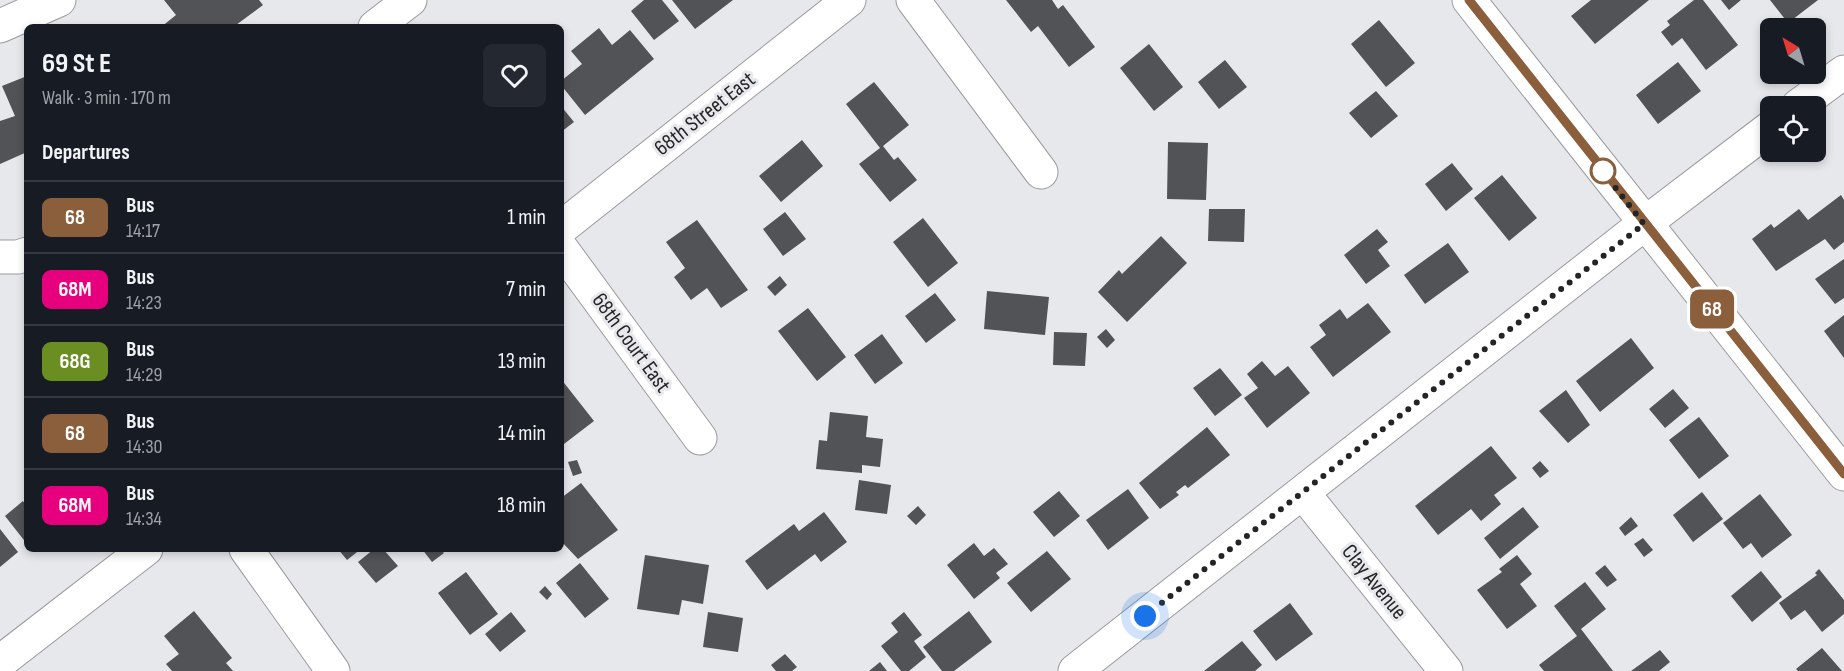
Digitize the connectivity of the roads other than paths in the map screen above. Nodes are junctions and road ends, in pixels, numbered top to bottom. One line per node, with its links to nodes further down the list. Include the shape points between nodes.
1 (59, 0): 7 (street)
2 (410, 0): 6 (street)
3 (849, 0): 13 (street, 68th Street East)
4 (913, 0): 11 (street)
5 (1469, 0): 12 (street)
6 (379, 24)
7 (0, 26)
8 (1844, 72): 9 (street)
9 (1812, 96)
10 (1760, 136): 12 (street)
11 (1041, 172)
12 (1644, 224): 18 (street); 19 (street)
13 (564, 226)
14 (564, 253): 17 (street, 68th Court East)
15 (24, 255): 16 (street)
16 (0, 257)
17 (700, 438)
18 (1844, 474)
19 (1303, 493): 24 (street); 25 (street, Clay Avenue)
20 (142, 552): 22 (street)
21 (248, 552): 23 (street)
22 (0, 662)
23 (333, 671)
24 (1075, 671)
25 (1446, 671)

